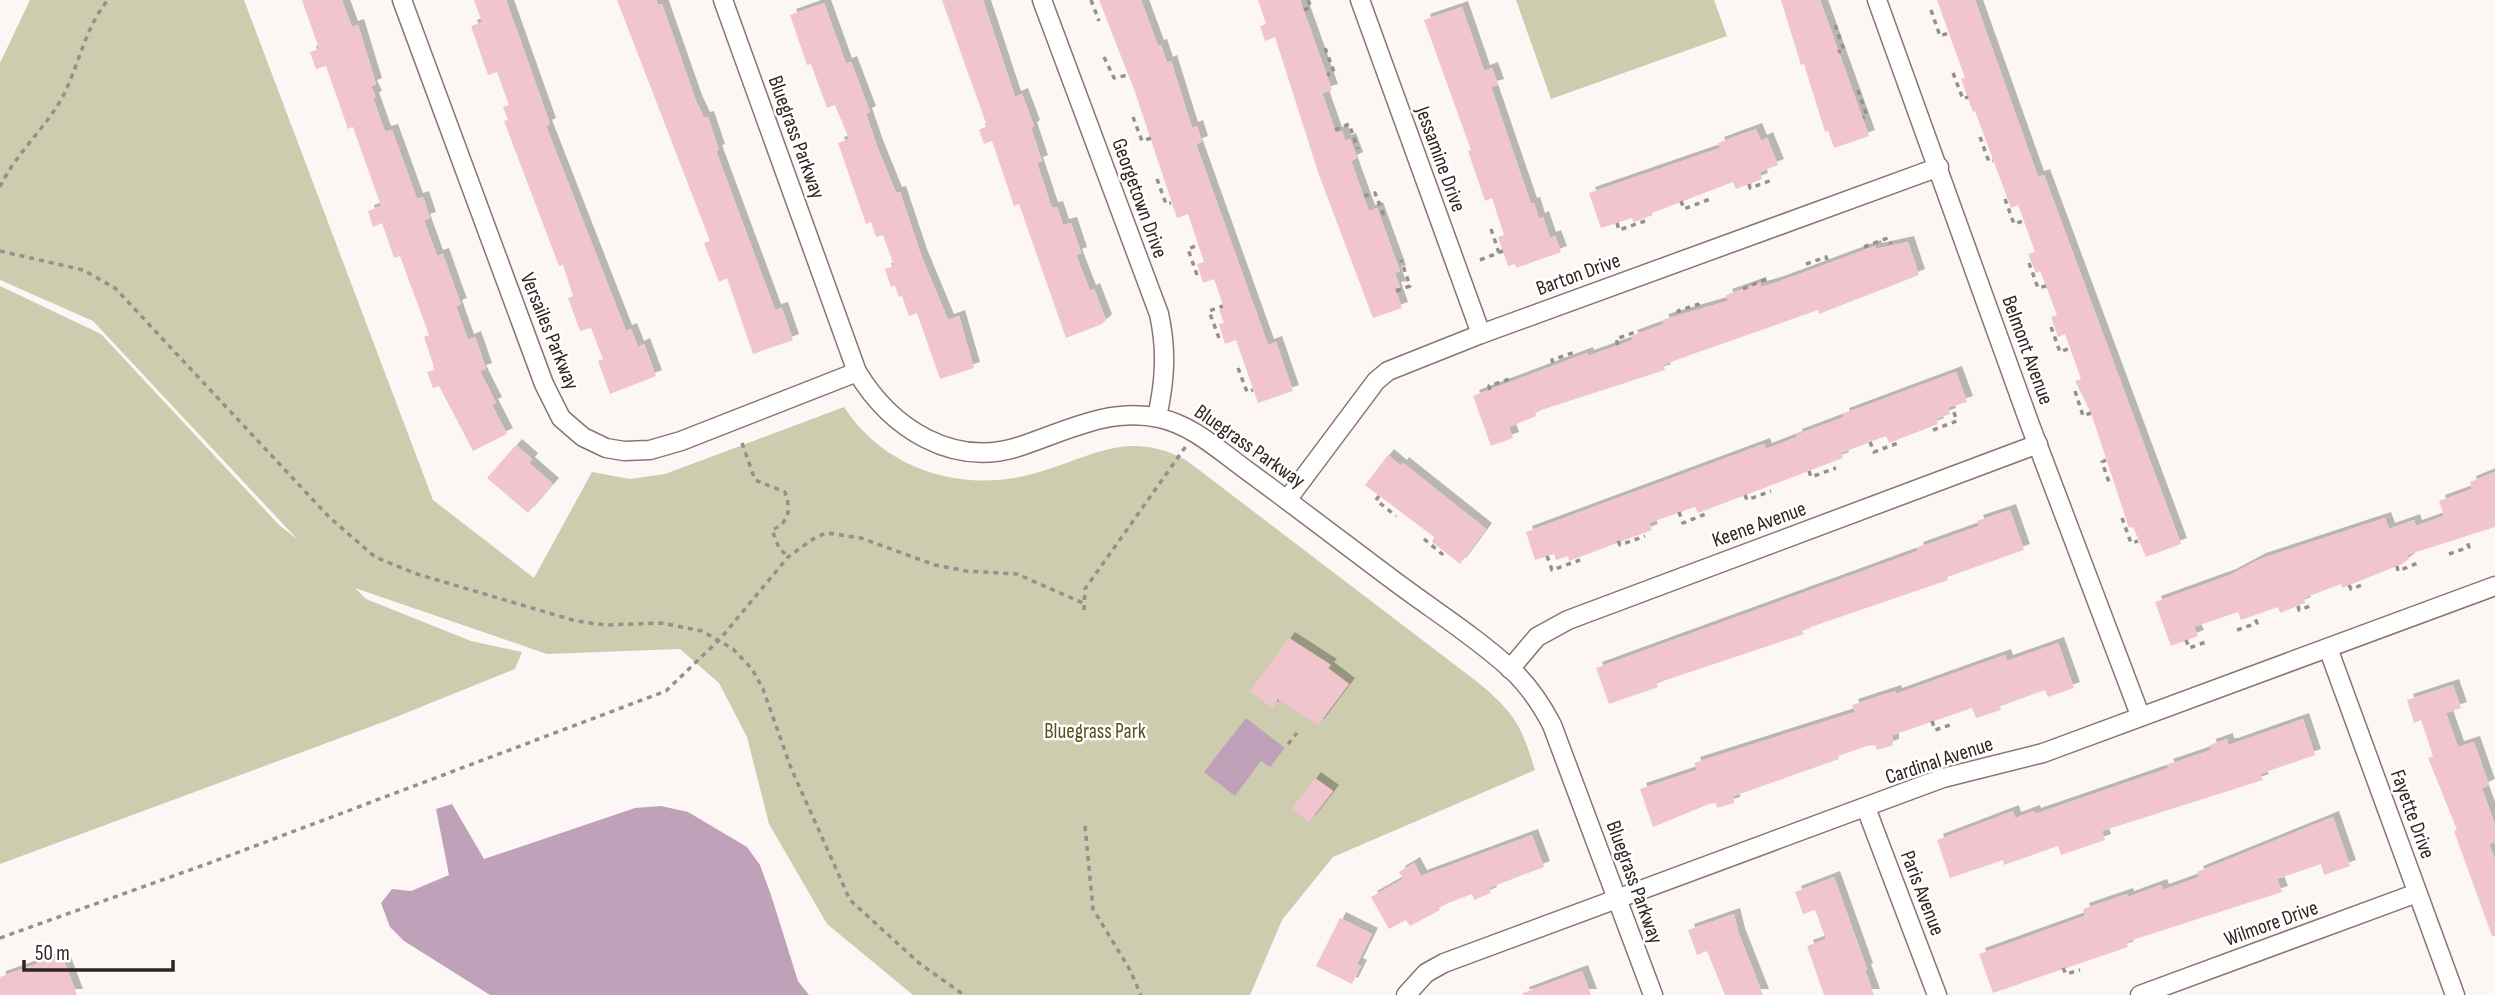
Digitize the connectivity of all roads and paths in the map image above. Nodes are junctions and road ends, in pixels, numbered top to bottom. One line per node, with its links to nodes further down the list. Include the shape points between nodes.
1 (108, 0): 33 (path, via 88,32 61,98 23,147)
2 (402, 0): 70 (street, Versailes Parkway, via 544,384 561,418 583,438 606,448 650,450)
3 (723, 0): 70 (street, Bluegrass Parkway)
4 (1042, 0): 77 (street, Georgetown Drive, via 1159,314 1166,365)
5 (1091, 0): 11 (path)
6 (1308, 0): 9 (path, via 1311,7)
7 (1360, 0): 63 (street, Jessamine Drive)
8 (1877, 0): 29 (street, Belmont Avenue)
9 (1304, 10)
10 (1931, 10): 13 (path, via 1940,36)
11 (1099, 21)
12 (1835, 25): 15 (path, via 1844,50)
13 (1948, 33)
14 (1325, 48): 19 (path, via 1334,72)
15 (1838, 52)
16 (1104, 57): 18 (path, via 1114,78)
17 (1953, 73): 21 (path, via 1963,99)
18 (1128, 75)
19 (1327, 75)
20 (1858, 90): 23 (path, via 1867,116)
21 (1968, 97)
22 (1133, 117): 25 (path, via 1142,141)
23 (1863, 118)
24 (1335, 130): 27 (path, via 1349,124)
25 (1151, 138)
26 (1980, 138): 28 (path, via 1989,162)
27 (1358, 149)
28 (1993, 161)
29 (1939, 167): 63 (street, Barton Drive); 83 (street, Belmont Avenue)
30 (1157, 179): 38 (path, via 1166,204)
31 (1772, 180): 32 (path, via 1750,188)
32 (1749, 184)
33 (0, 187)
34 (1364, 196): 39 (path, via 1375,192)
35 (2005, 199): 40 (path, via 2014,224)
36 (1710, 200): 37 (path, via 1684,209)
37 (1681, 201)
38 (1171, 203)
39 (1384, 216)
40 (2023, 220)
41 (1645, 221): 42 (path, via 1619,230)
42 (1617, 223)
43 (1491, 229): 49 (path, via 1501,252)
44 (1891, 244): 46 (path, via 1888,238)
45 (1198, 245): 53 (path, via 1188,249)
46 (1864, 247)
47 (0, 251): 117 (path, via 83,270 115,288 329,517 375,557 417,574 590,624 662,623)
48 (1401, 260): 57 (path, via 1410,286)
49 (1480, 260)
50 (1827, 260): 51 (path)
51 (1806, 264)
52 (2029, 264): 55 (path, via 2038,288)
53 (1197, 275)
54 (1766, 279): 56 (path)
55 (2046, 286)
56 (1742, 289)
57 (1396, 291)
58 (1702, 303): 60 (path)
59 (1223, 306): 64 (path, via 1209,311)
60 (1679, 313)
61 (2051, 327): 66 (path, via 2060,352)
62 (1638, 331): 65 (path, via 1616,339)
63 (1481, 334): 91 (street, Barton Drive, via 1405,363 1376,381)
64 (1219, 338)
65 (1618, 345)
66 (2070, 348)
67 (1575, 352): 68 (path)
68 (1553, 363)
69 (1238, 368): 72 (path, via 1247,392)
70 (857, 372): 77 (street, Bluegrass Parkway, via 870,393 906,428 924,440 972,452 1018,447 1095,419)
71 (1512, 378): 73 (path, via 1489,386)
72 (1253, 390)
73 (1490, 390)
74 (2075, 391): 76 (path, via 2083,416)
75 (1952, 407): 78 (path, via 1957,421)
76 (2091, 413)
77 (1157, 417): 91 (street, Bluegrass Parkway, via 1195,433)
78 (1933, 430)
79 (1870, 442): 81 (path, via 1874,452)
80 (742, 443): 104 (path, via 755,480 785,492 788,517 772,530)
81 (1898, 443)
82 (1187, 444): 111 (path, via 1085,589)
83 (2038, 444): 121 (street, Keene Avenue, via 1568,620 1537,638); 122 (street, Belmont Avenue)
84 (2106, 460): 87 (path, via 2102,462)
85 (1836, 467): 86 (path, via 1811,477)
86 (1809, 471)
87 (2110, 485)
88 (1771, 491): 89 (path, via 1747,500)
89 (1745, 495)
90 (1379, 496): 94 (path, via 1376,500)
91 (1287, 500): 121 (street, Bluegrass Parkway)
92 (1679, 512): 93 (path, via 1683,523)
93 (1708, 513)
94 (1396, 516)
95 (2122, 519): 99 (path, via 2132,543)
96 (1645, 536): 98 (path, via 1620,545)
97 (1424, 540): 101 (path, via 1442,554)
98 (1618, 541)
99 (2138, 541)
100 (2467, 542): 102 (path, via 2469,547)
101 (1444, 551)
102 (2449, 554)
103 (1547, 556): 105 (path, via 1552,570)
104 (788, 557): 111 (path, via 816,537 841,534 935,565 1017,574); 117 (path)
105 (1580, 560)
106 (2418, 563): 107 (path, via 2398,571)
107 (2397, 566)
108 (2365, 584): 109 (path, via 2351,589)
109 (2350, 585)
110 (2495, 586): 120 (street, Cardinal Avenue)
111 (1083, 603): 114 (path)
112 (2313, 605): 113 (path, via 2299,610)
113 (2298, 606)
114 (1084, 610)
115 (2254, 616): 116 (path, via 2257,623)
116 (2237, 630)
117 (720, 639): 131 (path, via 666,691); 134 (path, via 743,657 763,689 790,768 850,900 919,963)
118 (2186, 640): 119 (path, via 2189,648)
119 (2206, 642)
120 (2328, 648): 122 (street, Cardinal Avenue); 129 (street, Fayette Drive)
121 (1510, 669): 130 (street, Bluegrass Parkway, via 1537,697 1552,725)
122 (2140, 715): 127 (street, Cardinal Avenue, via 2043,752 1943,778)
123 (1933, 721): 124 (path, via 1935,730)
124 (1953, 724)
125 (1297, 733): 126 (path)
126 (1288, 744)
127 (1866, 808): 130 (street, Cardinal Avenue); 138 (street, Paris Avenue)
128 (1085, 826): 135 (path, via 1093,909)
129 (2417, 893): 139 (street, Wilmore Drive); 140 (street, Fayette Drive)
130 (1616, 899): 136 (street, Cardinal Avenue, via 1444,963 1426,973); 137 (street, Bluegrass Parkway)
131 (0, 938)
132 (2063, 968): 133 (path, via 2066,974)
133 (2080, 970)
134 (964, 995)
135 (1141, 995)
136 (1406, 995)
137 (1653, 995)
138 (1937, 995)
139 (2140, 995)
140 (2455, 995)

